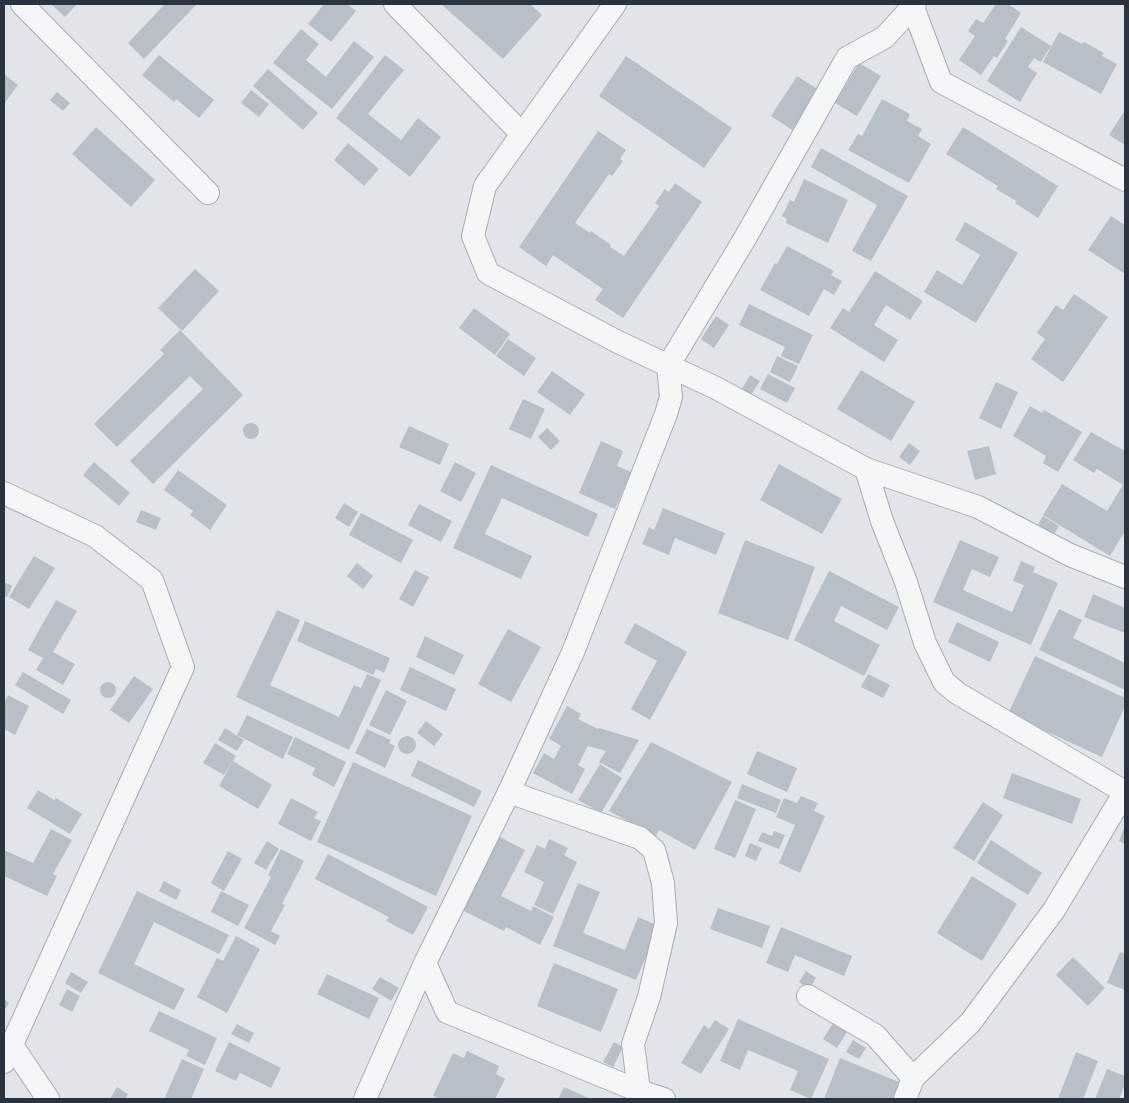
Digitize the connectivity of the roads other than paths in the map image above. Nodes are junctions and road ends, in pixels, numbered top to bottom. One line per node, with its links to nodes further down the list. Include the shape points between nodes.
1 (22, 4): 7 (street)
2 (394, 4): 5 (street)
3 (615, 4): 5 (street)
4 (914, 5): 6 (street, via 941,82); 8 (street, via 885,37 847,58)
5 (522, 134): 8 (street, via 486,186 475,227 473,236 488,273)
6 (1125, 180)
7 (208, 193)
8 (668, 366): 9 (street, via 716,388); 12 (street, via 671,397 666,414 573,652)
9 (866, 469): 11 (street, via 978,508 1070,555); 13 (street, via 925,643 944,682 957,693)
10 (4, 493): 16 (street, via 95,536 152,580 183,667)
11 (1125, 577)
12 (509, 792): 14 (street); 18 (street, via 640,838 654,850 663,883 666,923 650,996 633,1044)
13 (1125, 792): 17 (street, via 1037,933 970,1023)
14 (426, 963): 18 (street, via 447,1012); 20 (street)
15 (808, 996): 17 (street, via 875,1035)
16 (8, 1053): 19 (street)
17 (913, 1078): 22 (street)
18 (639, 1091): 21 (street)
19 (48, 1099)
20 (365, 1099)
21 (664, 1099)
22 (904, 1099)

